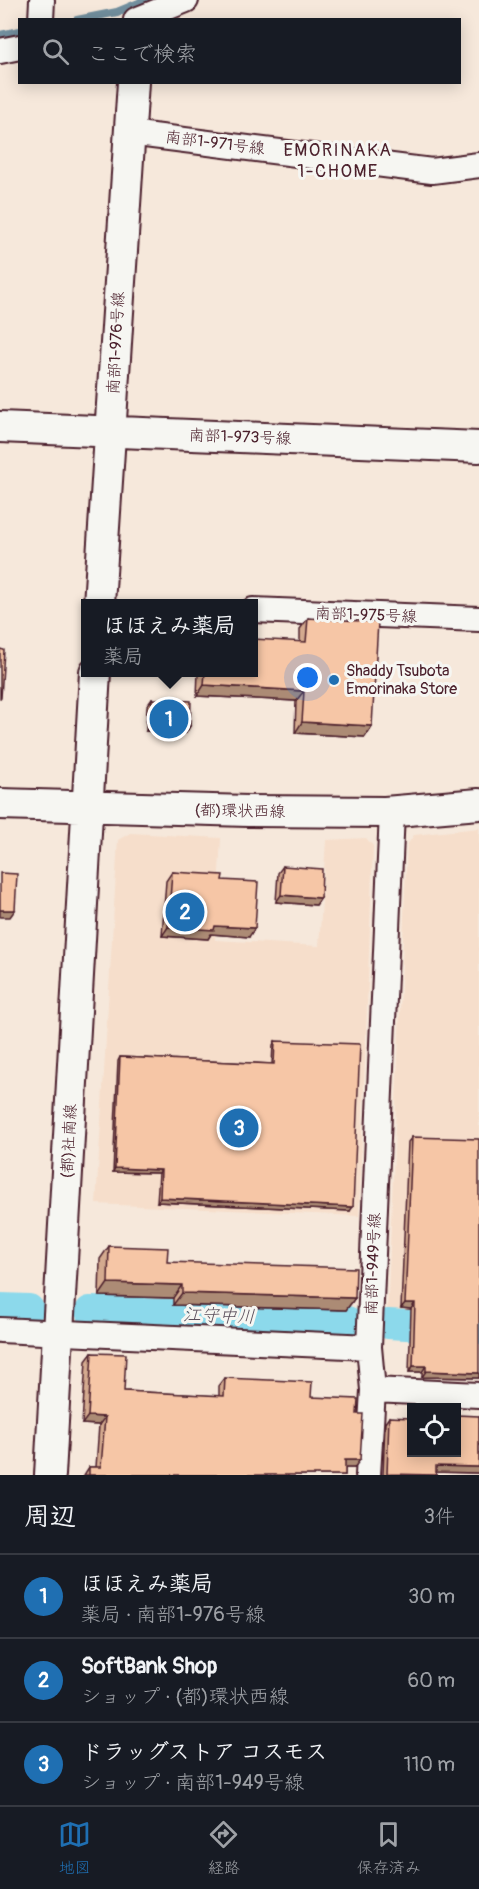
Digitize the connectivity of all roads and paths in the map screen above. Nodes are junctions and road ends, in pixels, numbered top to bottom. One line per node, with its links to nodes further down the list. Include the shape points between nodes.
1 (42, 0): 3 (street)
2 (186, 0): 4 (street)
3 (41, 18)
4 (140, 18)
5 (18, 47): 6 (street)
6 (0, 51)
7 (133, 84): 8 (street, 南部1-976号線)
8 (129, 133): 9 (street, 南部1-971号線, via 432,171); 11 (street, 南部1-976号線)
9 (479, 165)
10 (0, 427): 11 (street, 南部1-973号線)
11 (111, 432): 12 (street, 南部1-973号線); 13 (street, 南部1-976号線)
12 (479, 447)
13 (100, 599)
14 (258, 610): 15 (street, 南部1-975号線)
15 (479, 619)
16 (95, 677): 19 (street)
17 (0, 804): 19 (street, (都)環状西線)
18 (479, 804): 20 (street, (都)環状西線)
19 (87, 807): 20 (street, (都)環状西線); 22 (street, (都)社南線)
20 (392, 812): 23 (street, 南部1-949号線)
21 (0, 1330): 22 (street)
22 (58, 1333): 23 (street); 26 (street, (都)社南線)
23 (369, 1347): 24 (street, 南部1-949号線)
24 (373, 1390): 25 (street); 27 (street, 南部1-949号線)
25 (479, 1395)
26 (50, 1475)
27 (368, 1475)

